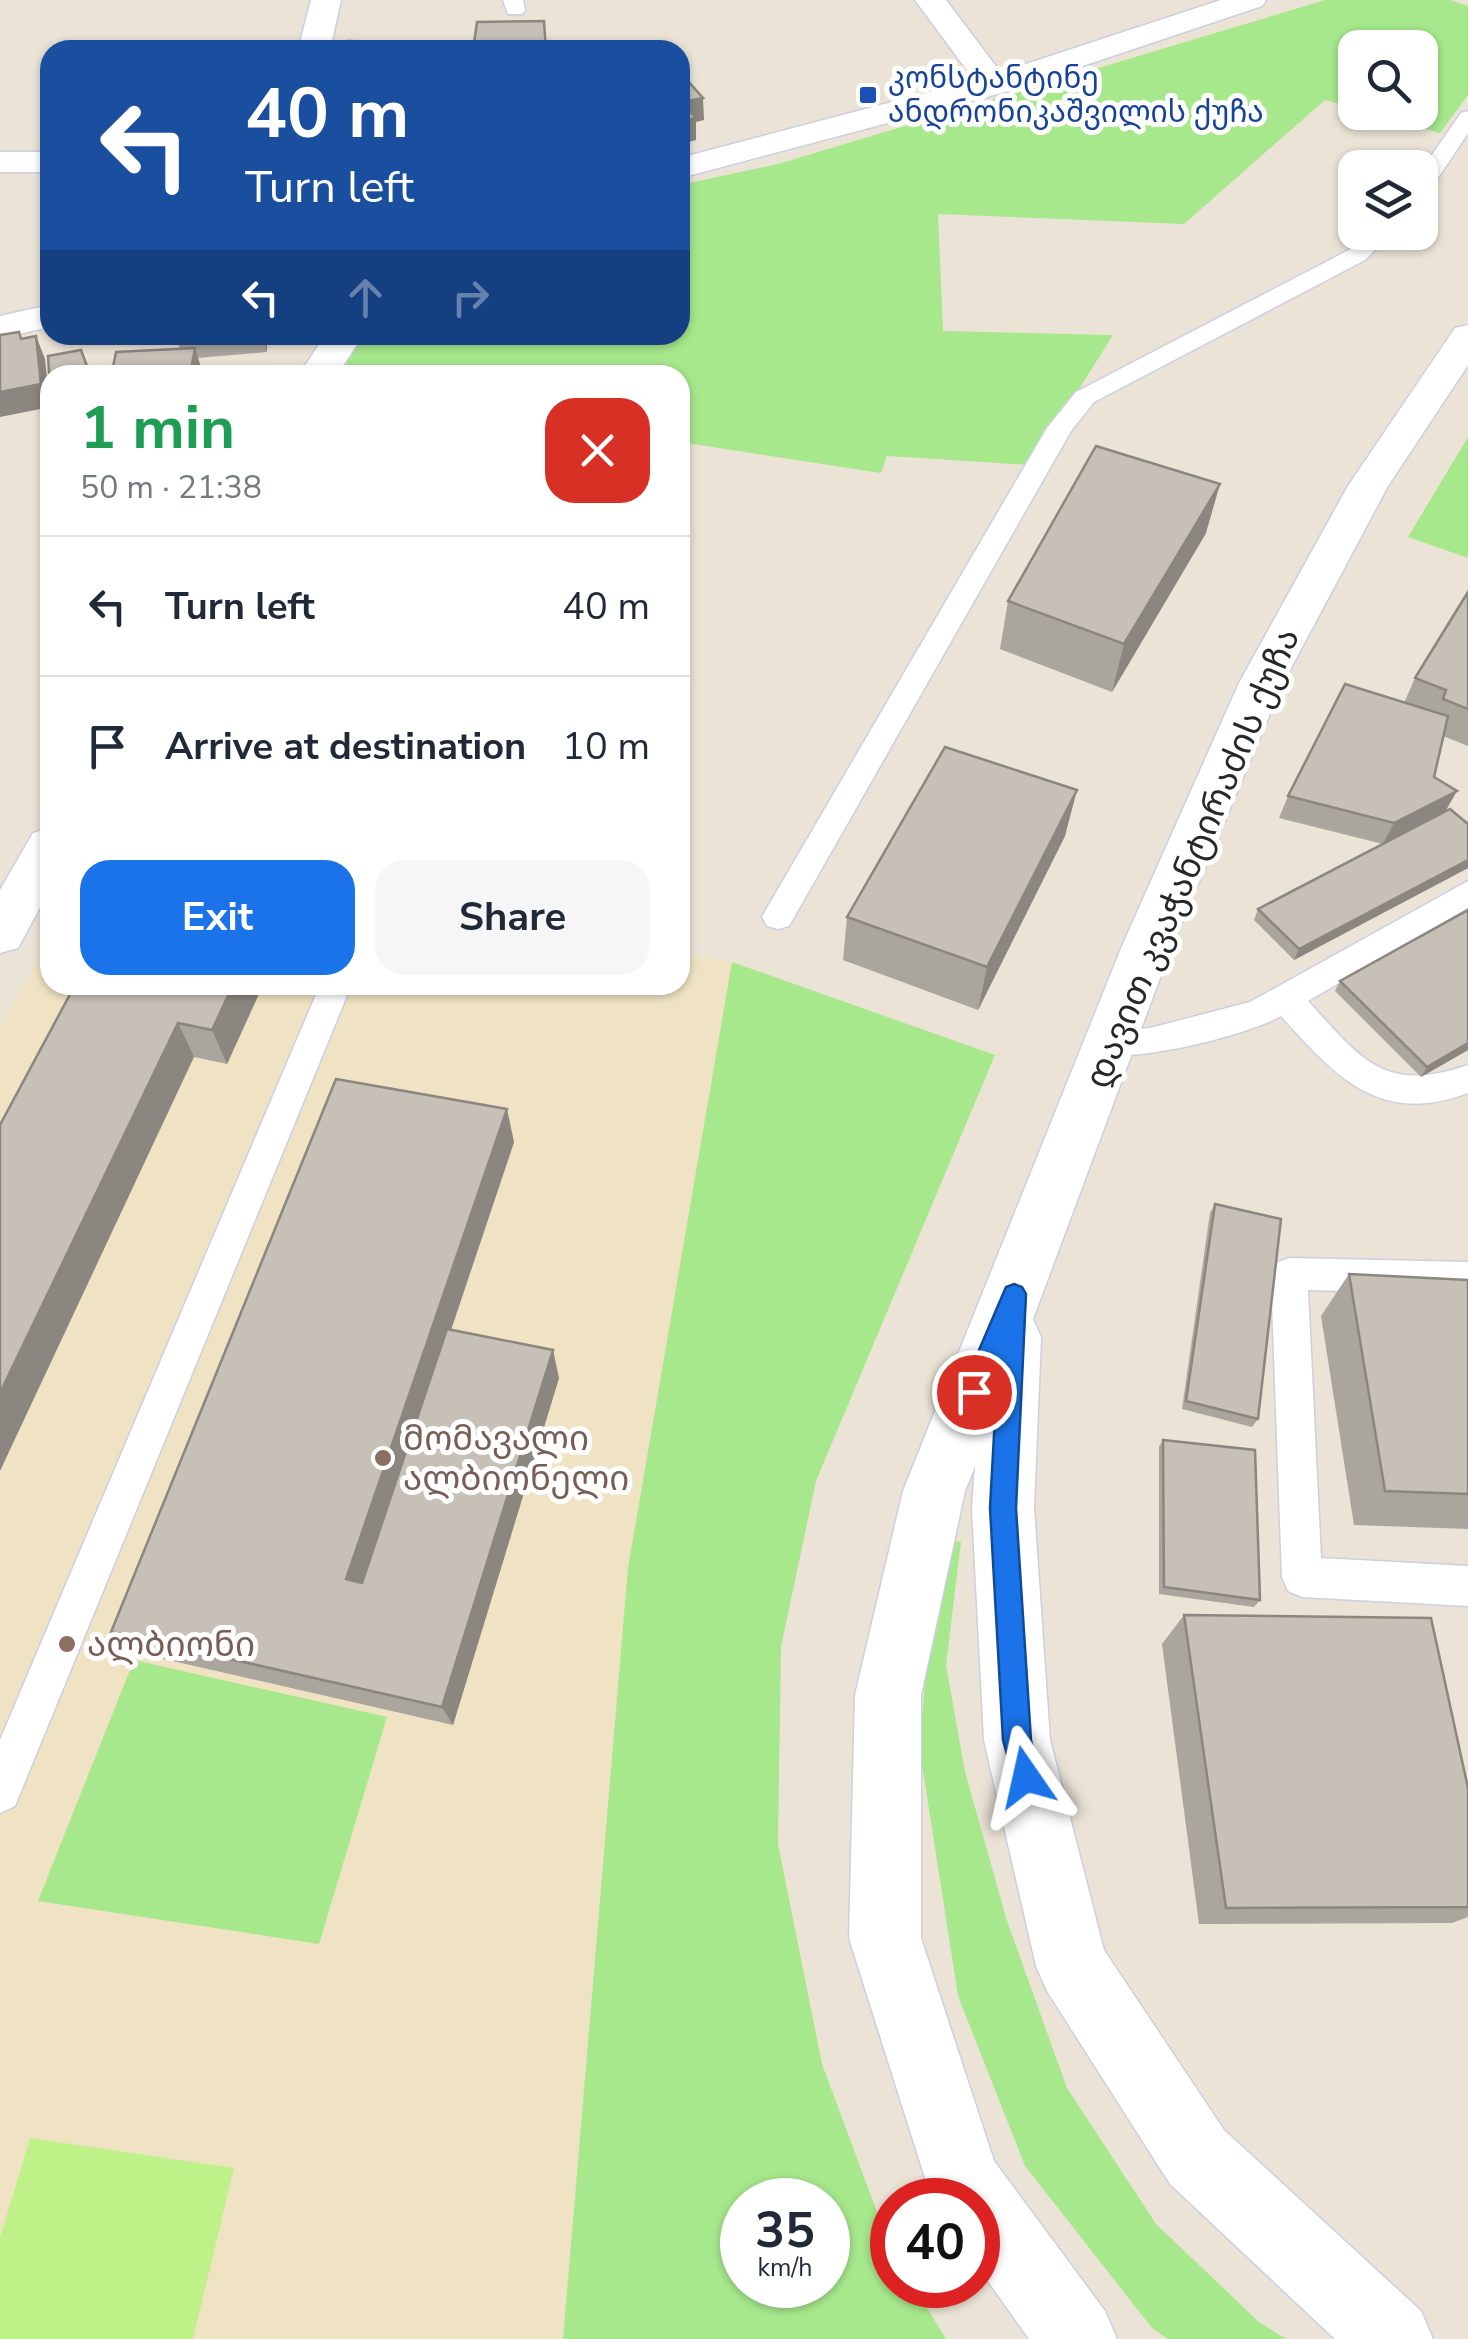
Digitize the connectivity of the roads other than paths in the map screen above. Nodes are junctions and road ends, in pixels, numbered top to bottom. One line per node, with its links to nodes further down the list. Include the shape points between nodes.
1 (326, 0): 4 (street)
2 (930, 0): 5 (street)
3 (1251, 0): 5 (street)
4 (316, 40)
5 (994, 84): 10 (street)
6 (1468, 117): 7 (lane)
7 (1438, 161)
8 (0, 162): 9 (street)
9 (40, 162)
10 (690, 165)
11 (1362, 250): 17 (lane, via 1085,396 1052,442)
12 (40, 318): 13 (street)
13 (0, 327)
14 (1468, 336): 21 (street, დავით კვაჭანტირაძის ქუჩა, via 1368,486 1260,683)
15 (40, 864): 18 (street)
16 (1468, 894): 20 (lane)
17 (778, 918)
18 (0, 934)
19 (331, 995): 26 (lane)
20 (1285, 998): 21 (lane, via 1218,1025); 22 (lane, via 1353,1072 1389,1091 1443,1092)
21 (1109, 1043): 24 (street, დავით კვაჭანტირაძის ქუჩა)
22 (1468, 1079)
23 (1468, 1278): 25 (lane, via 1289,1274 1302,1577)
24 (1014, 1294): 27 (street, დავით კვაჭანტირაძის ქუჩა, via 934,1491 888,1695 884,1938); 30 (street, დავით კვაჭანტირაძის ქუჩა, via 1003,1508 1017,1740 1072,1966 1197,2157)
25 (1468, 1586)
26 (0, 1792)
27 (961, 2178)
28 (1000, 2234): 29 (street, დავით კვაჭანტირაძის ქუჩა)
29 (1077, 2339)
30 (1393, 2339)

